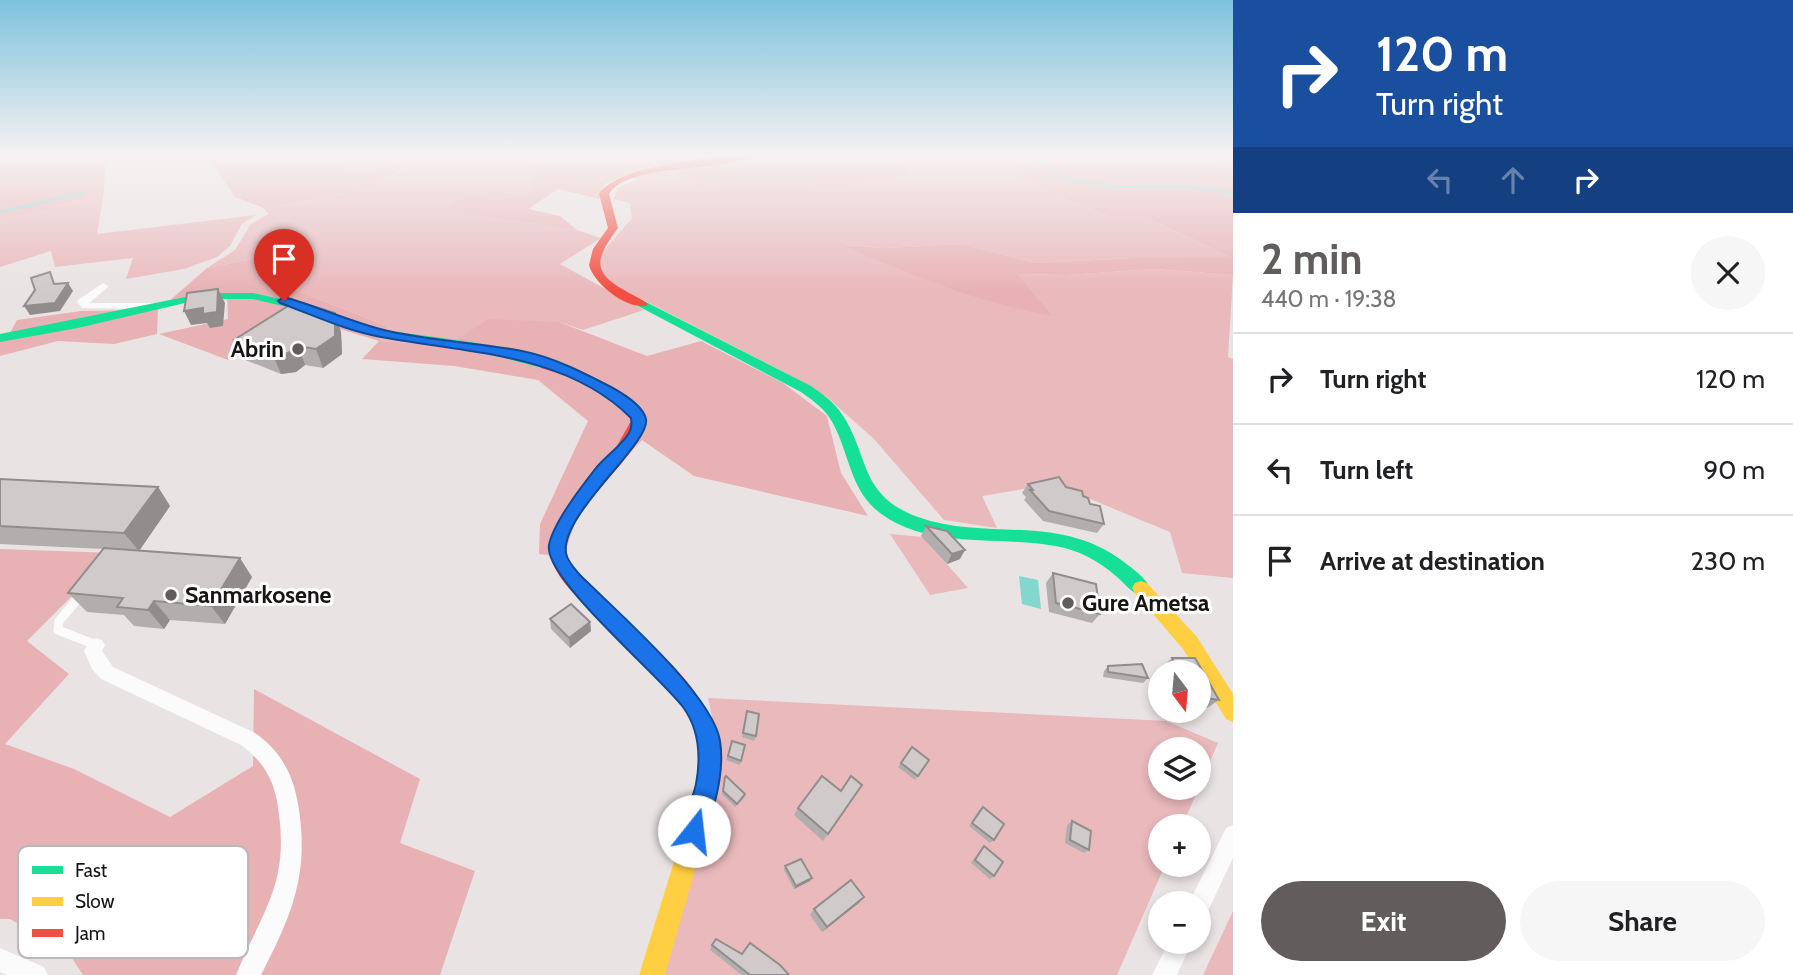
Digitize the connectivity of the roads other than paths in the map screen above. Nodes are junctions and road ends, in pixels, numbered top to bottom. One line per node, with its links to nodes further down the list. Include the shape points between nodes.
1 (606, 200): 7 (street, via 614,228 595,254 593,266 599,278 814,395 838,419 863,486 887,509 952,532 1049,539 1088,549 1128,573 1194,650)
2 (103, 286): 3 (street, via 82,302 86,306)
3 (154, 306): 4 (street); 14 (street, via 233,295 284,301 379,333 523,355 581,377 618,397 638,416 634,437 602,472 557,544 558,557 574,580 691,701 709,740 708,783)
4 (0, 338)
5 (86, 591): 6 (lane, via 59,621 58,630)
6 (96, 645): 13 (street, via 95,657 107,673 248,739 264,749 281,772 293,844 285,891 270,935)
7 (1233, 712)
8 (1233, 835): 9 (street)
9 (1206, 891)
10 (1175, 954): 15 (street)
11 (0, 960): 12 (street)
12 (36, 975)
13 (247, 975)
14 (652, 975)
15 (1164, 975)

